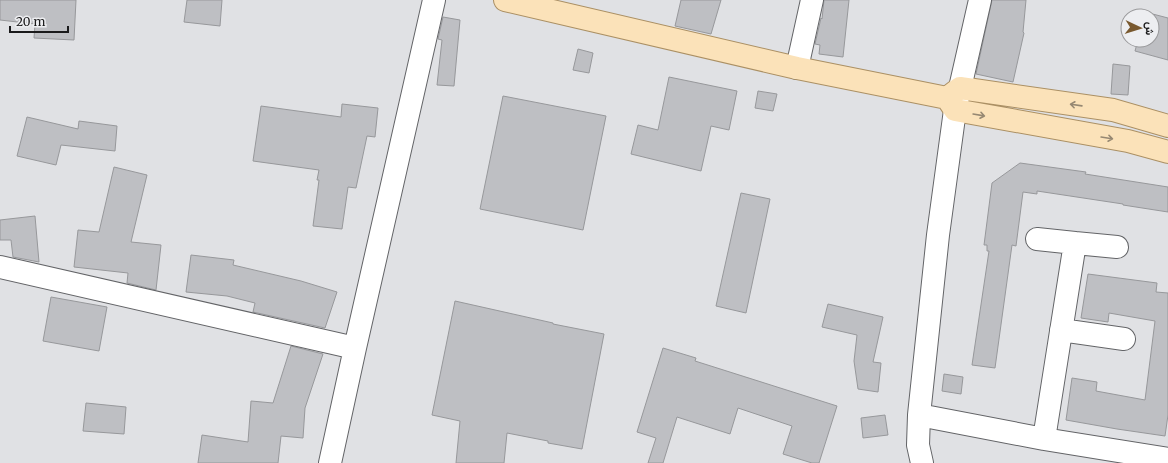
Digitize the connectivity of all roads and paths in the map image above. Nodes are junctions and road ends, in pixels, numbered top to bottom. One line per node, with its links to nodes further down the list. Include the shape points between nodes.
1 (434, 0): 15 (street)
2 (505, 0): 5 (main road)
3 (812, 0): 5 (street)
4 (980, 0): 6 (street)
5 (797, 68): 6 (main road)
6 (954, 99): 7 (main road, one-way to 6, via 1113,110); 8 (main road, one-way to 8); 16 (street)
7 (1168, 126)
8 (1168, 152)
9 (1037, 239): 10 (street)
10 (1075, 243): 11 (street); 13 (street)
11 (1118, 247)
12 (0, 267): 15 (street)
13 (1061, 330): 14 (street); 17 (street)
14 (1124, 339)
15 (355, 348): 20 (street)
16 (918, 415): 17 (street); 18 (street)
17 (1044, 439): 19 (street)
18 (919, 457)
19 (1168, 458)
20 (330, 463)

